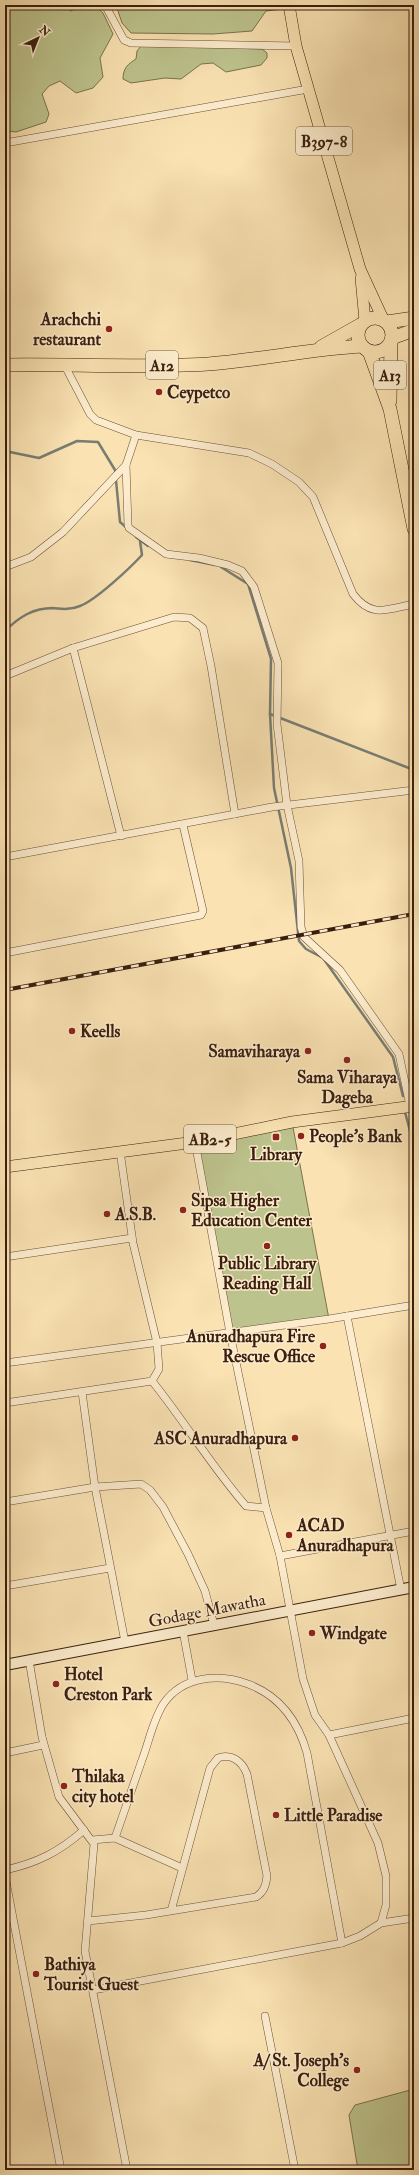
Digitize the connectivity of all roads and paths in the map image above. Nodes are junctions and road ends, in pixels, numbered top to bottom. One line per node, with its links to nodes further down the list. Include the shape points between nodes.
1 (105, 5): 3 (street, via 124,40 132,43)
2 (290, 8): 3 (main road, B397-8)
3 (296, 46): 4 (main road, B397-8)
4 (308, 89): 5 (street); 6 (main road, B397-8)
5 (5, 143)
6 (360, 269): 8 (main road, B397-8); 9 (main road, B397-8)
7 (414, 318): 8 (highway)
8 (385, 321): 9 (highway, via 374,317); 11 (highway, via 391,327)
9 (363, 323): 12 (highway, via 358,336); 13 (highway, A12)
10 (414, 330): 11 (highway)
11 (392, 340): 12 (highway, via 382,350); 16 (highway, A13)
12 (366, 348): 13 (highway, A12); 16 (highway, A13)
13 (317, 349): 15 (highway, A12, via 262,359 207,364)
14 (5, 365): 15 (highway, A12)
15 (64, 366): 17 (street, via 90,414 96,420)
16 (390, 408): 19 (highway, A13)
17 (136, 435): 18 (street); 21 (street, via 249,454 272,464 299,482 313,497 353,594 361,605 375,611)
18 (126, 465): 20 (street, via 63,532 31,557); 25 (street, via 130,528 166,554 199,558 242,571 254,587 278,663 277,724)
19 (414, 529)
20 (5, 567)
21 (414, 604)
22 (73, 648): 23 (street); 26 (street, via 174,617 190,618 203,628); 28 (street)
23 (5, 676)
24 (414, 790): 25 (street)
25 (284, 806): 26 (street); 31 (street, via 299,861 301,927 304,937 340,970 398,1054)
26 (235, 814): 27 (street)
27 (184, 825): 28 (street); 30 (street, via 203,910 201,915)
28 (121, 836): 29 (street)
29 (5, 857)
30 (5, 953)
31 (412, 1106): 32 (main road, AB2-5, via 292,1122)
32 (195, 1142): 33 (main road, AB2-5); 39 (street)
33 (120, 1151): 34 (main road, AB2-5); 35 (street)
34 (5, 1167)
35 (132, 1238): 36 (street); 40 (street)
36 (5, 1257)
37 (414, 1305): 38 (street)
38 (347, 1316): 39 (street); 49 (street)
39 (230, 1333): 40 (street); 47 (street)
40 (157, 1343): 41 (street); 42 (street, via 159,1370)
41 (5, 1363)
42 (152, 1381): 43 (street); 47 (street, via 221,1477 246,1506)
43 (82, 1392): 44 (street); 45 (street)
44 (5, 1403)
45 (96, 1487): 46 (street); 51 (street); 56 (street, via 140,1484 150,1490 163,1507 188,1554 205,1591)
46 (5, 1502)
47 (266, 1508): 50 (street)
48 (414, 1531): 49 (street)
49 (390, 1536): 50 (street); 54 (street)
50 (280, 1556): 55 (street)
51 (110, 1568): 52 (street); 58 (street)
52 (5, 1586)
53 (414, 1587): 54 (street, Godage Mawatha)
54 (401, 1590): 55 (street, Godage Mawatha)
55 (290, 1611): 56 (street, Godage Mawatha); 63 (street, via 303,1679 315,1715)
56 (214, 1625): 57 (street, Godage Mawatha)
57 (183, 1631): 58 (street, Godage Mawatha); 61 (street)
58 (125, 1642): 59 (street, Godage Mawatha)
59 (29, 1660): 60 (street, Godage Mawatha); 64 (street)
60 (5, 1665)
61 (192, 1680): 67 (street, via 171,1694 158,1714); 76 (street, via 239,1680 255,1686 271,1696 292,1718 302,1734)
62 (414, 1718): 63 (street)
63 (329, 1735): 75 (street, via 378,1843 386,1876 386,1905)
64 (44, 1745): 65 (street); 66 (street, via 59,1797)
65 (5, 1754)
66 (84, 1830): 68 (street); 70 (street, via 68,1844 32,1864)
67 (115, 1838): 68 (street); 69 (street)
68 (92, 1840): 74 (street, via 95,1849)
69 (182, 1868): 72 (street); 72 (street, via 212,1763 222,1756 233,1758 243,1765 247,1774 267,1876 265,1886 256,1897)
70 (5, 1870)
71 (5, 1876): 79 (street)
72 (170, 1911): 74 (street)
73 (414, 1918): 75 (street)
74 (88, 1921): 77 (street, via 85,1951)
75 (381, 1923): 76 (street)
76 (342, 1943): 77 (street)
77 (93, 1990): 80 (street)
78 (265, 2016): 81 (street)
79 (61, 2170)
80 (127, 2170)
81 (295, 2170)

